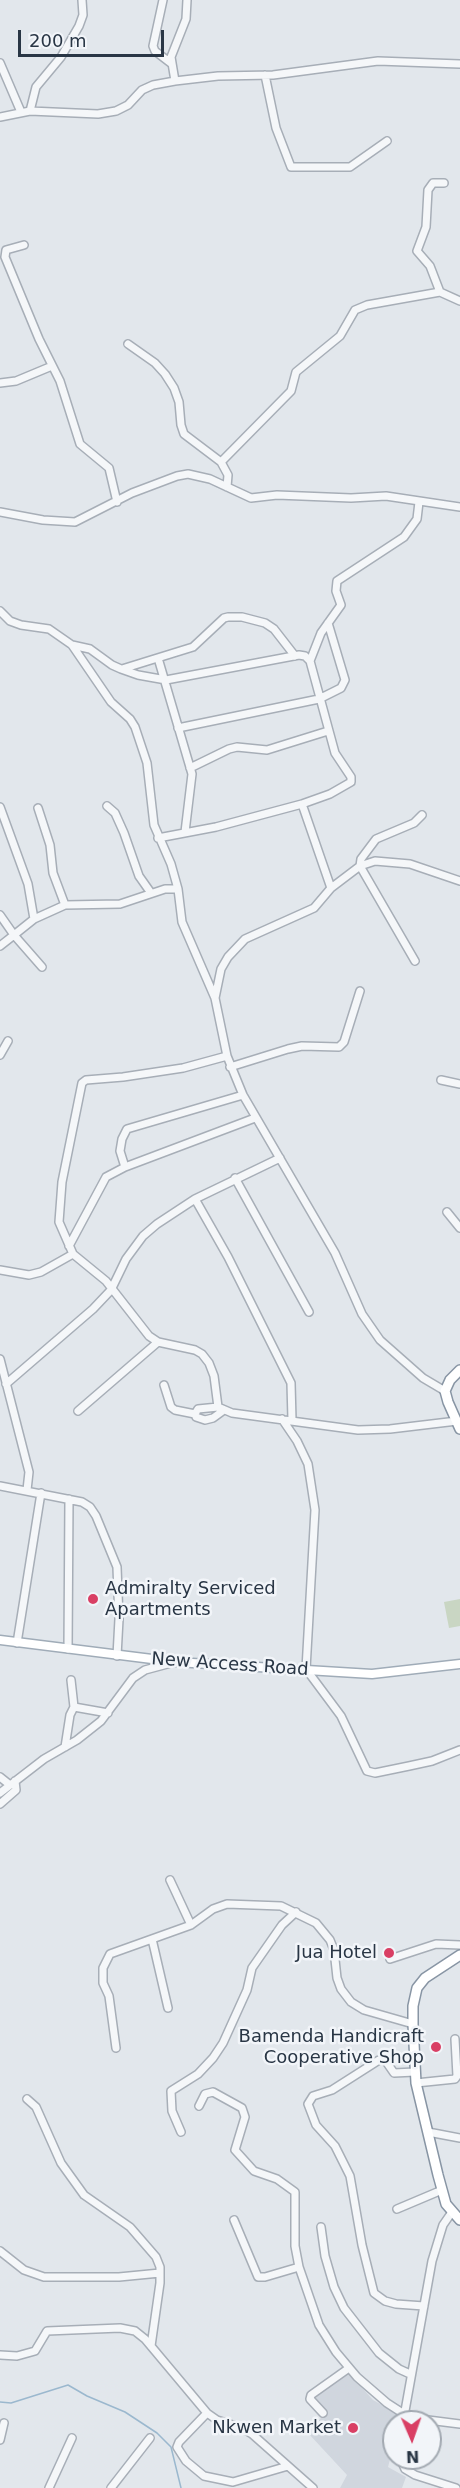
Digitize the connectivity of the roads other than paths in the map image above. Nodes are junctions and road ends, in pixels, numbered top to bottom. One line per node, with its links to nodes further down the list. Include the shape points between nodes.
1 (82, 0): 9 (street, via 79,26 61,57 36,87)
2 (163, 0): 5 (street, via 153,46)
3 (187, 0): 5 (street, via 186,19 171,57)
4 (0, 63): 10 (street)
5 (172, 64): 8 (street)
6 (460, 64): 7 (street, via 378,61)
7 (265, 75): 8 (street); 12 (street, via 276,128 291,167 350,167)
8 (176, 81): 9 (street, via 142,90 116,111)
9 (30, 111): 10 (street)
10 (21, 112): 11 (street)
11 (0, 117)
12 (387, 141)
13 (444, 183): 15 (street, via 433,183 428,190 426,227 417,251 430,266)
14 (24, 245): 18 (street, via 6,250 5,257)
15 (440, 292): 16 (street); 20 (street, via 355,310 340,336 296,372 291,391)
16 (460, 301)
17 (128, 344): 20 (street, via 154,363 174,388 184,434)
18 (52, 366): 19 (street, via 16,381); 22 (street, via 80,444 109,468)
19 (0, 383)
20 (221, 462): 21 (street, via 228,475)
21 (227, 487): 22 (street, via 199,475 177,476); 23 (street, via 251,498 386,496)
22 (117, 502): 25 (street, via 75,522)
23 (419, 502): 24 (street); 27 (street, via 417,519 404,537 337,580 341,605)
24 (460, 507)
25 (0, 512)
26 (0, 611): 28 (street, via 10,621 49,629)
27 (328, 623): 31 (street); 34 (street, via 345,684)
28 (72, 645): 32 (street, via 90,649); 44 (street, via 111,702 130,719 142,742)
29 (295, 656): 30 (street, via 266,623 228,617 193,647); 31 (street, via 305,656); 33 (street)
30 (158, 658): 32 (street); 33 (street)
31 (310, 661): 34 (street)
32 (121, 669): 33 (street)
33 (166, 680): 35 (street)
34 (319, 699): 35 (street); 36 (street)
35 (178, 728): 37 (street)
36 (328, 731): 37 (street, via 267,750 237,747); 38 (street, via 335,753 352,781)
37 (190, 768): 43 (street, via 192,782)
38 (302, 804): 43 (street); 47 (street)
39 (107, 806): 49 (street, via 115,813 139,876)
40 (0, 807): 52 (street, via 28,884)
41 (38, 808): 50 (street)
42 (422, 815): 45 (street, via 414,823 376,839)
43 (185, 832): 44 (street)
44 (159, 838): 48 (street)
45 (360, 866): 46 (street, via 375,861 410,864); 47 (street); 55 (street)
46 (460, 881)
47 (331, 888): 58 (street, via 314,908 245,939 221,969)
48 (177, 889): 49 (street); 58 (street, via 182,922)
49 (152, 893): 50 (street, via 120,904)
50 (65, 905): 52 (street)
51 (0, 915): 53 (street)
52 (34, 919): 53 (street)
53 (14, 935): 54 (street); 56 (street)
54 (0, 946)
55 (415, 961)
56 (42, 967)
57 (360, 991): 62 (street, via 339,1047 288,1048)
58 (215, 998): 61 (street)
59 (8, 1041): 60 (street)
60 (0, 1055)
61 (227, 1056): 62 (street); 73 (street, via 183,1068 82,1083 62,1182 59,1222)
62 (230, 1067): 65 (street)
63 (441, 1080): 64 (street)
64 (460, 1084)
65 (243, 1095): 66 (street); 68 (street, via 127,1129 120,1151)
66 (255, 1118): 67 (street); 68 (street)
67 (280, 1158): 69 (street); 83 (street, via 335,1253 362,1314 380,1340 423,1378)
68 (125, 1167): 73 (street, via 103,1180)
69 (235, 1178): 70 (street); 77 (street)
70 (195, 1199): 76 (street, via 143,1236); 88 (street, via 287,1373)
71 (447, 1212): 72 (street)
72 (460, 1228)
73 (69, 1246): 74 (street)
74 (73, 1254): 75 (street, via 29,1275); 76 (street, via 106,1281)
75 (0, 1270)
76 (111, 1290): 78 (street); 81 (street)
77 (309, 1312)
78 (158, 1342): 84 (street, via 202,1354 210,1363); 85 (street)
79 (0, 1359): 81 (street)
80 (460, 1370): 83 (highway)
81 (6, 1384): 91 (street, via 29,1472)
82 (164, 1385): 86 (street, via 171,1407)
83 (445, 1391): 89 (highway)
84 (221, 1409): 86 (street, via 198,1409); 86 (street, via 205,1420); 87 (street)
85 (78, 1411)
86 (195, 1414)
87 (282, 1419): 88 (street); 100 (street, via 308,1464 315,1510)
88 (292, 1420): 89 (street, via 358,1430)
89 (459, 1425)
90 (0, 1486): 91 (street)
91 (27, 1490): 92 (street)
92 (41, 1493): 93 (street); 95 (street)
93 (69, 1499): 96 (street); 97 (street, via 90,1507 117,1567)
94 (0, 1640): 95 (main road, New Access Road)
95 (17, 1642): 96 (main road, New Access Road)
96 (68, 1649): 97 (main road, New Access Road)
97 (117, 1656): 98 (main road, New Access Road)
98 (176, 1662): 100 (main road, New Access Road); 103 (street, via 145,1670 134,1678)
99 (460, 1664): 100 (main road, New Access Road, via 372,1674)
100 (306, 1670): 105 (street, via 341,1716 367,1771 410,1766)
101 (71, 1680): 102 (street)
102 (74, 1707): 103 (street); 104 (street)
103 (108, 1713): 104 (street)
104 (65, 1747): 107 (street)
105 (460, 1750)
106 (0, 1777): 107 (street)
107 (13, 1783): 108 (street); 109 (street, via 16,1790)
108 (0, 1793)
109 (0, 1804)
110 (170, 1880): 112 (street)
111 (296, 1912): 112 (street, via 274,1905 227,1904); 118 (street, via 316,1923 330,1940 337,1978 351,2002 364,2010); 125 (street, via 252,1968 247,1990 213,2058 198,2074 169,2093)
112 (190, 1925): 113 (street)
113 (152, 1939): 117 (street); 120 (street, via 123,1947 106,1960 103,1983 109,1996)
114 (460, 1945): 116 (street, via 436,1944)
115 (460, 1955): 118 (highway, via 425,1978 417,1988)
116 (390, 1959)
117 (168, 2008)
118 (412, 2024): 121 (highway)
119 (455, 2039): 122 (street, via 455,2079)
120 (116, 2048)
121 (415, 2072): 122 (highway); 137 (street, via 394,2073 385,2060 379,2060 332,2090 313,2096 308,2104 316,2125 335,2146 350,2176 374,2293 396,2304)
122 (416, 2083): 126 (highway)
123 (27, 2098): 136 (street, via 36,2107 61,2163 78,2187 137,2234 156,2257)
124 (199, 2106): 135 (street, via 205,2094 213,2092 242,2108 245,2117 235,2150 254,2171 277,2179 295,2192)
125 (181, 2132)
126 (428, 2132): 127 (street); 128 (highway)
127 (460, 2138)
128 (442, 2190): 129 (street); 130 (highway)
129 (397, 2209)
130 (452, 2212): 132 (highway); 137 (street, via 443,2225 432,2261)
131 (234, 2220): 135 (street, via 258,2277)
132 (460, 2220)
133 (321, 2228): 141 (street, via 334,2287 345,2308 379,2354)
134 (0, 2251): 136 (street, via 24,2270 44,2277)
135 (299, 2267): 140 (street, via 318,2325)
136 (160, 2273): 138 (street)
137 (424, 2306): 141 (street)
138 (151, 2346): 139 (street, via 130,2329 51,2330 45,2332 35,2351 18,2356); 144 (street)
139 (0, 2355)
140 (349, 2368): 142 (street); 145 (street, via 311,2395)
141 (410, 2374): 143 (street)
142 (394, 2410)
143 (404, 2410)
144 (207, 2413): 152 (street, via 252,2434); 152 (street, via 177,2447 204,2476 233,2482)
145 (322, 2413)
146 (442, 2422): 148 (street)
147 (4, 2423): 151 (street)
148 (460, 2424)
149 (72, 2438): 154 (street)
150 (150, 2438): 155 (street)
151 (0, 2440)
152 (288, 2466): 156 (street)
153 (407, 2470): 157 (street)
154 (49, 2488)
155 (111, 2488)
156 (313, 2488)
157 (456, 2488)

